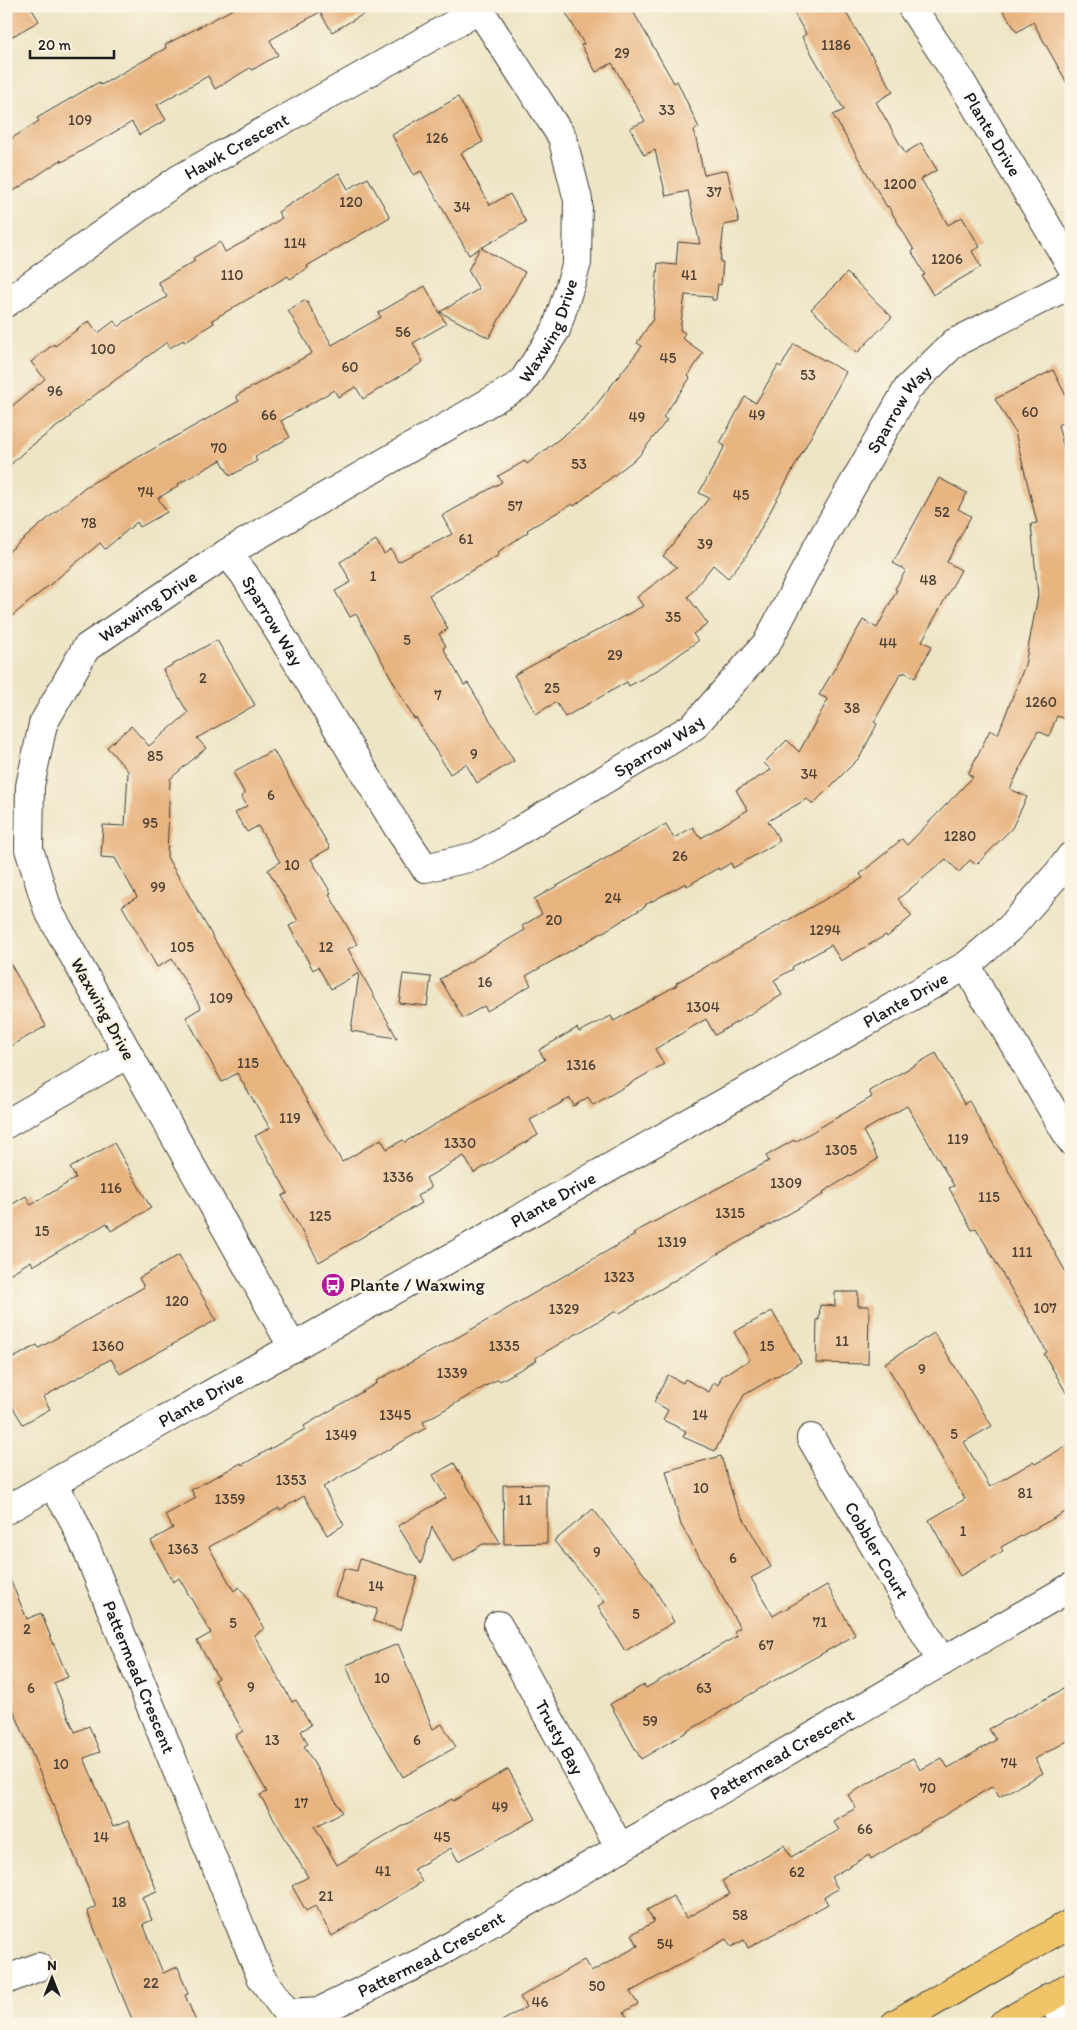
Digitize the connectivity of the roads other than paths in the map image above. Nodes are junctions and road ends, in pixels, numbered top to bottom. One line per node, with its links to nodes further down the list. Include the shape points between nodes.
1 (911, 6): 3 (street, Plante Drive, via 957,75)
2 (478, 8): 5 (street, Hawk Crescent, via 179,179); 6 (street, Waxwing Drive, via 562,137 578,200 577,263 556,330 521,384)
3 (1071, 266)
4 (1071, 284): 6 (street, Sparrow Way, via 954,343 908,388 766,643 694,726 477,856 425,868 244,574)
5 (6, 303)
6 (227, 553): 9 (street, Waxwing Drive, via 86,648 43,724 30,786 30,850 48,910)
7 (1071, 856): 8 (street, Plante Drive, via 1011,927)
8 (967, 965): 11 (street); 12 (street, Plante Drive)
9 (128, 1054): 10 (street); 12 (street, Waxwing Drive)
10 (6, 1124)
11 (1071, 1141)
12 (293, 1348): 14 (street, Plante Drive)
13 (811, 1438): 18 (street, Cobbler Court)
14 (52, 1484): 15 (street, Plante Drive); 19 (street, Pattermead Crescent, via 87,1550 261,1977 287,2013 320,2012 430,1958)
15 (6, 1510)
16 (1071, 1587): 18 (street, Pattermead Crescent)
17 (498, 1625): 19 (street, Trusty Bay)
18 (942, 1662): 19 (street, Pattermead Crescent)
19 (620, 1848)
20 (1071, 1923): 24 (main road)
21 (38, 1967): 22 (street)
22 (6, 1980)
23 (1060, 1992): 25 (main road); 26 (street)
24 (895, 2024)
25 (1003, 2024)
26 (1066, 2024)

